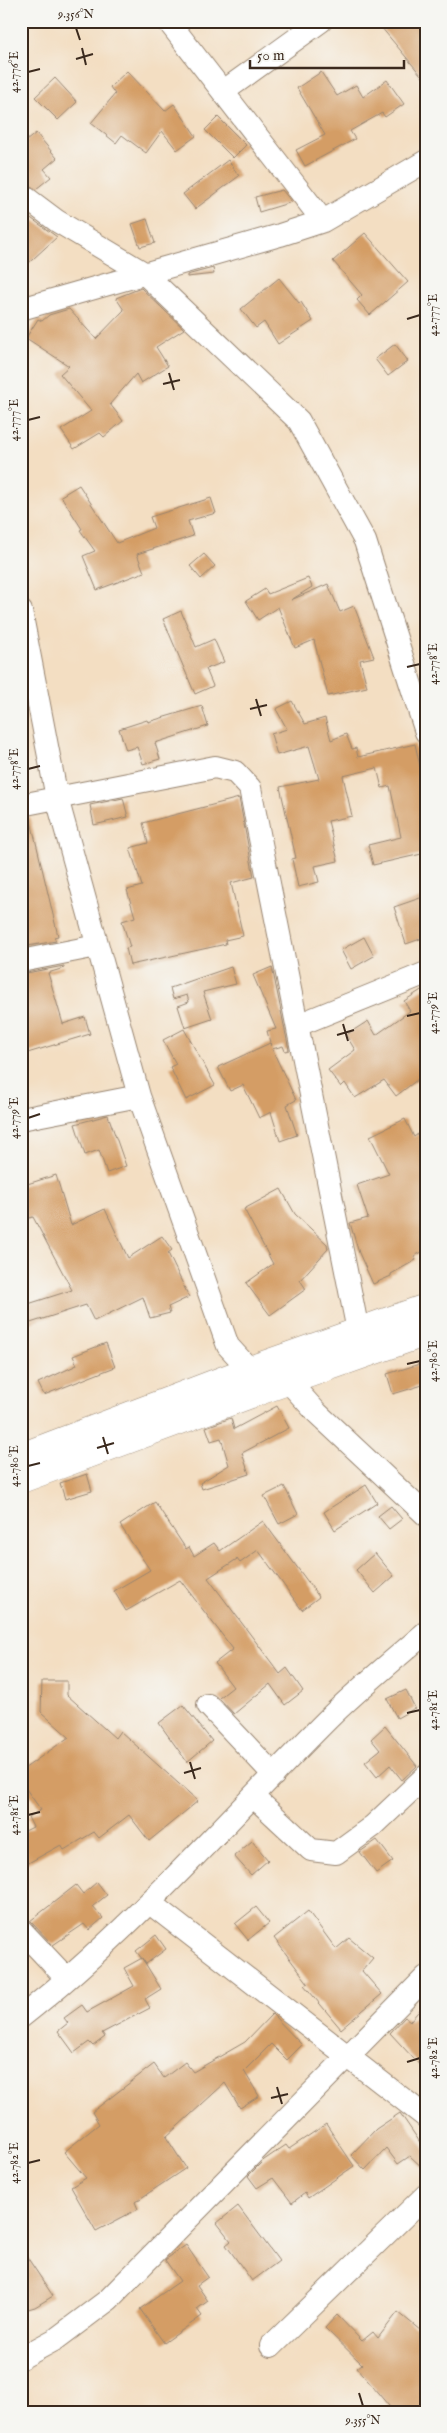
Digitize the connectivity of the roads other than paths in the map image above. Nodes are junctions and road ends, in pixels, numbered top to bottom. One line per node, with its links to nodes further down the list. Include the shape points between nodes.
1 (168, 21): 3 (street)
2 (321, 21): 3 (street)
3 (224, 91): 6 (street)
4 (426, 161): 6 (street)
5 (21, 194): 7 (street, via 57,221)
6 (323, 221): 7 (street)
7 (144, 273): 8 (street); 10 (street, via 299,421 365,541)
8 (21, 310)
9 (21, 611): 11 (street)
10 (425, 724)
11 (57, 798): 12 (street); 13 (street); 16 (street, via 214,767 235,772 250,788)
12 (21, 805)
13 (97, 946): 14 (street); 17 (street)
14 (21, 961)
15 (426, 973): 16 (street)
16 (298, 1025): 20 (street)
17 (138, 1096): 18 (street); 23 (street, via 228,1346)
18 (21, 1120)
19 (426, 1308): 20 (main road)
20 (358, 1331): 22 (main road)
21 (426, 1332): 22 (main road)
22 (283, 1371): 23 (main road); 26 (street, via 317,1414)
23 (255, 1380): 24 (main road); 25 (main road)
24 (21, 1457)
25 (21, 1479)
26 (426, 1515)
27 (426, 1632): 29 (street, via 329,1718)
28 (208, 1705): 29 (street)
29 (274, 1774): 31 (street)
30 (426, 1776): 31 (street, via 373,1826 336,1853 311,1850)
31 (253, 1796): 32 (street)
32 (150, 1903): 35 (street); 37 (street)
33 (21, 1930): 35 (street)
34 (426, 1976): 37 (street)
35 (67, 1979): 36 (street)
36 (21, 2017)
37 (349, 2057): 38 (street); 41 (street, via 108,2300 56,2340)
38 (426, 2118)
39 (426, 2195): 40 (street)
40 (271, 2346)
41 (21, 2358)

